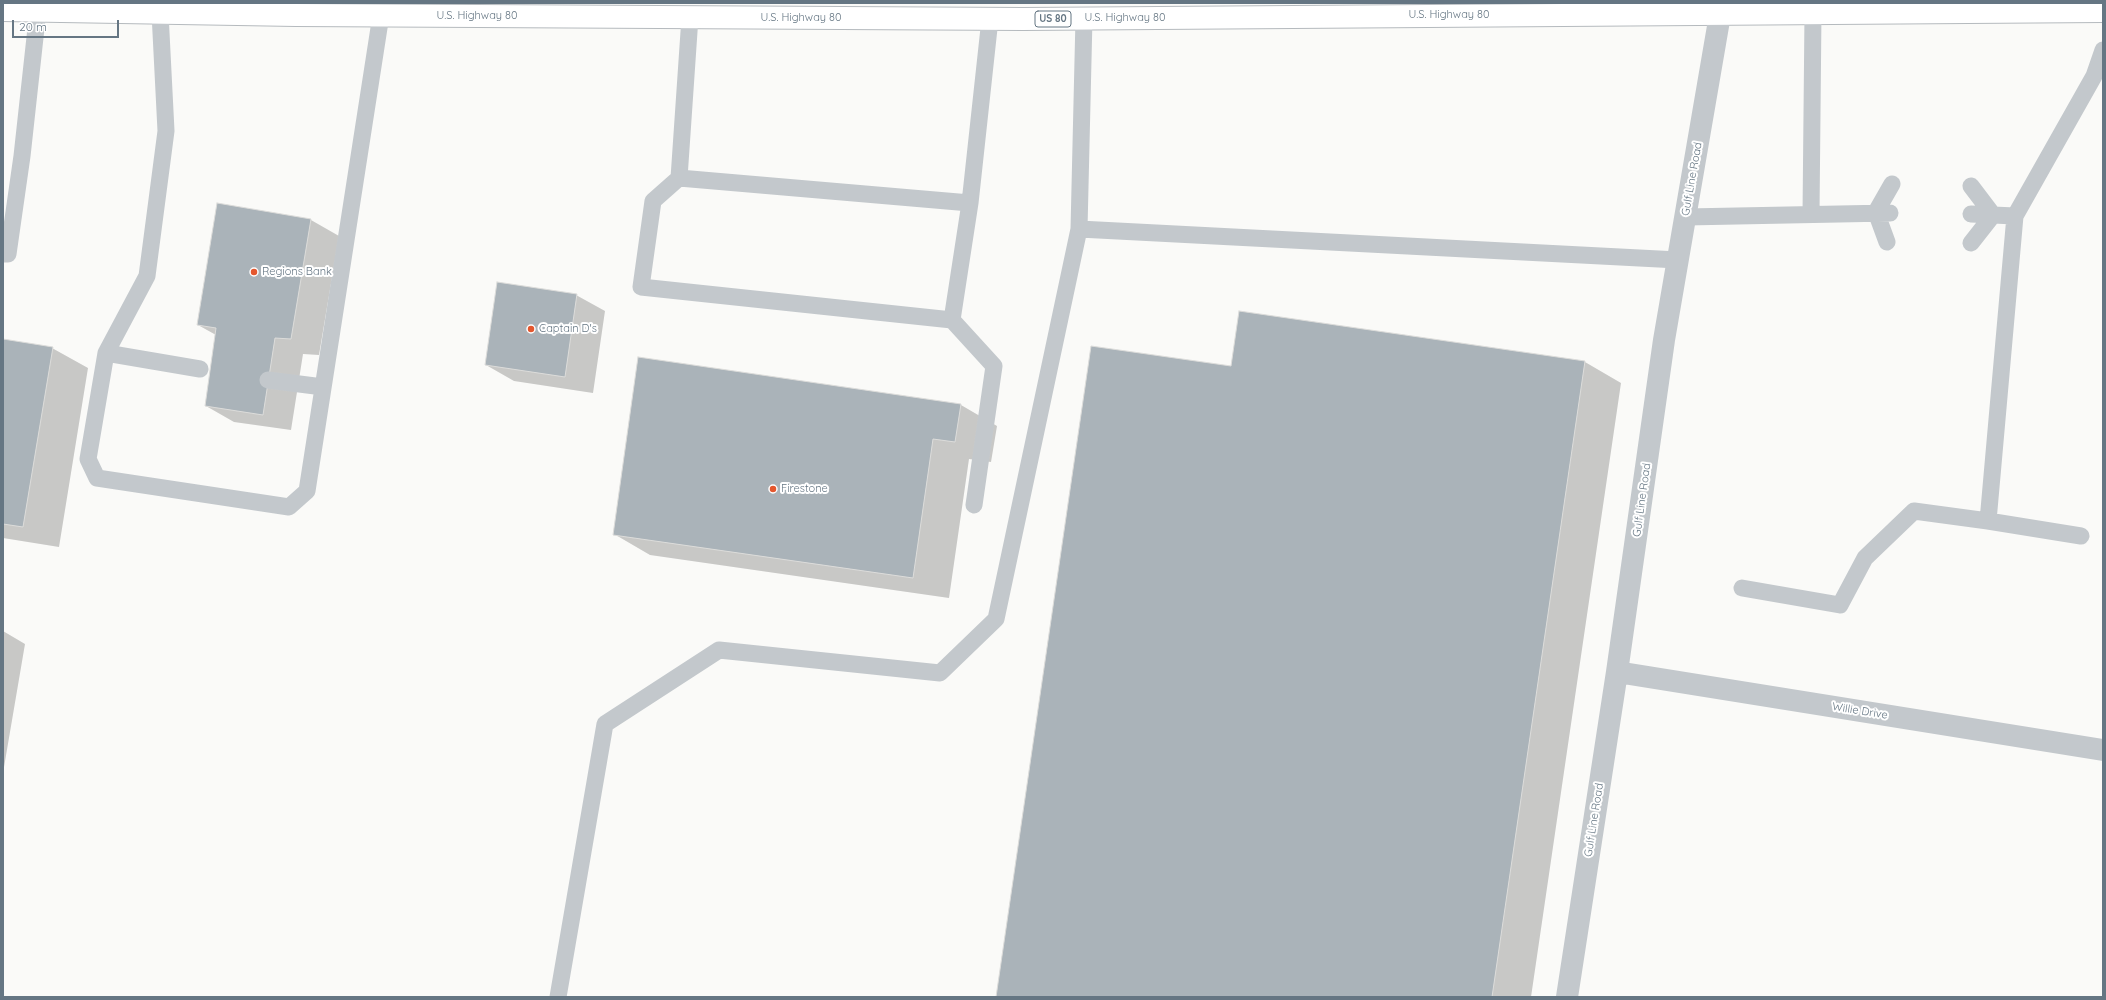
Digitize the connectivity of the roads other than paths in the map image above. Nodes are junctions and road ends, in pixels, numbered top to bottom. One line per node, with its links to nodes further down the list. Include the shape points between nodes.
1 (1721, 8): 6 (main road, U.S. Highway 80 / US 80); 10 (main road, U.S. Highway 80 / US 80); 21 (street, Gulf Line Road)
2 (3, 10): 3 (main road, U.S. Highway 80 / US 80)
3 (38, 10): 5 (main road, U.S. Highway 80 / US 80); 25 (lane, via 8,254)
4 (2103, 11): 6 (main road, U.S. Highway 80 / US 80)
5 (160, 13): 7 (main road, U.S. Highway 80 / US 80); 28 (lane, via 166,131 147,276)
6 (1813, 13): 17 (lane)
7 (381, 16): 8 (main road, U.S. Highway 80 / US 80); 31 (lane)
8 (690, 17): 9 (main road, U.S. Highway 80 / US 80); 12 (lane)
9 (990, 18): 10 (main road, U.S. Highway 80 / US 80); 15 (lane)
10 (1084, 18): 22 (lane)
11 (2103, 50): 20 (lane, via 2094,76)
12 (679, 178): 15 (lane); 27 (lane, via 653,201 641,286)
13 (1892, 184): 16 (lane)
14 (1971, 186): 19 (lane)
15 (970, 203): 27 (lane)
16 (1883, 212): 17 (lane); 23 (lane)
17 (1811, 214): 21 (lane)
18 (1971, 214): 19 (lane)
19 (1994, 215): 20 (lane); 24 (lane)
20 (2015, 216): 33 (lane)
21 (1686, 217): 26 (street, Gulf Line Road)
22 (1079, 228): 26 (lane); 38 (lane, via 996,619 940,673 719,650 605,724)
23 (1887, 242)
24 (1970, 243)
25 (3, 254)
26 (1678, 260): 36 (street, Gulf Line Road, via 1664,340)
27 (952, 320): 32 (lane, via 994,366)
28 (106, 353): 29 (lane); 31 (lane, via 88,459 97,478 289,507 307,491)
29 (200, 369)
30 (268, 380): 31 (lane)
31 (323, 387)
32 (974, 505)
33 (1988, 521): 34 (lane); 35 (lane, via 1914,511 1865,558 1840,605)
34 (2081, 536)
35 (1742, 588)
36 (1617, 672): 37 (street, Willie Drive); 39 (street, Gulf Line Road)
37 (2103, 750)
38 (558, 997)
39 (1567, 997)

